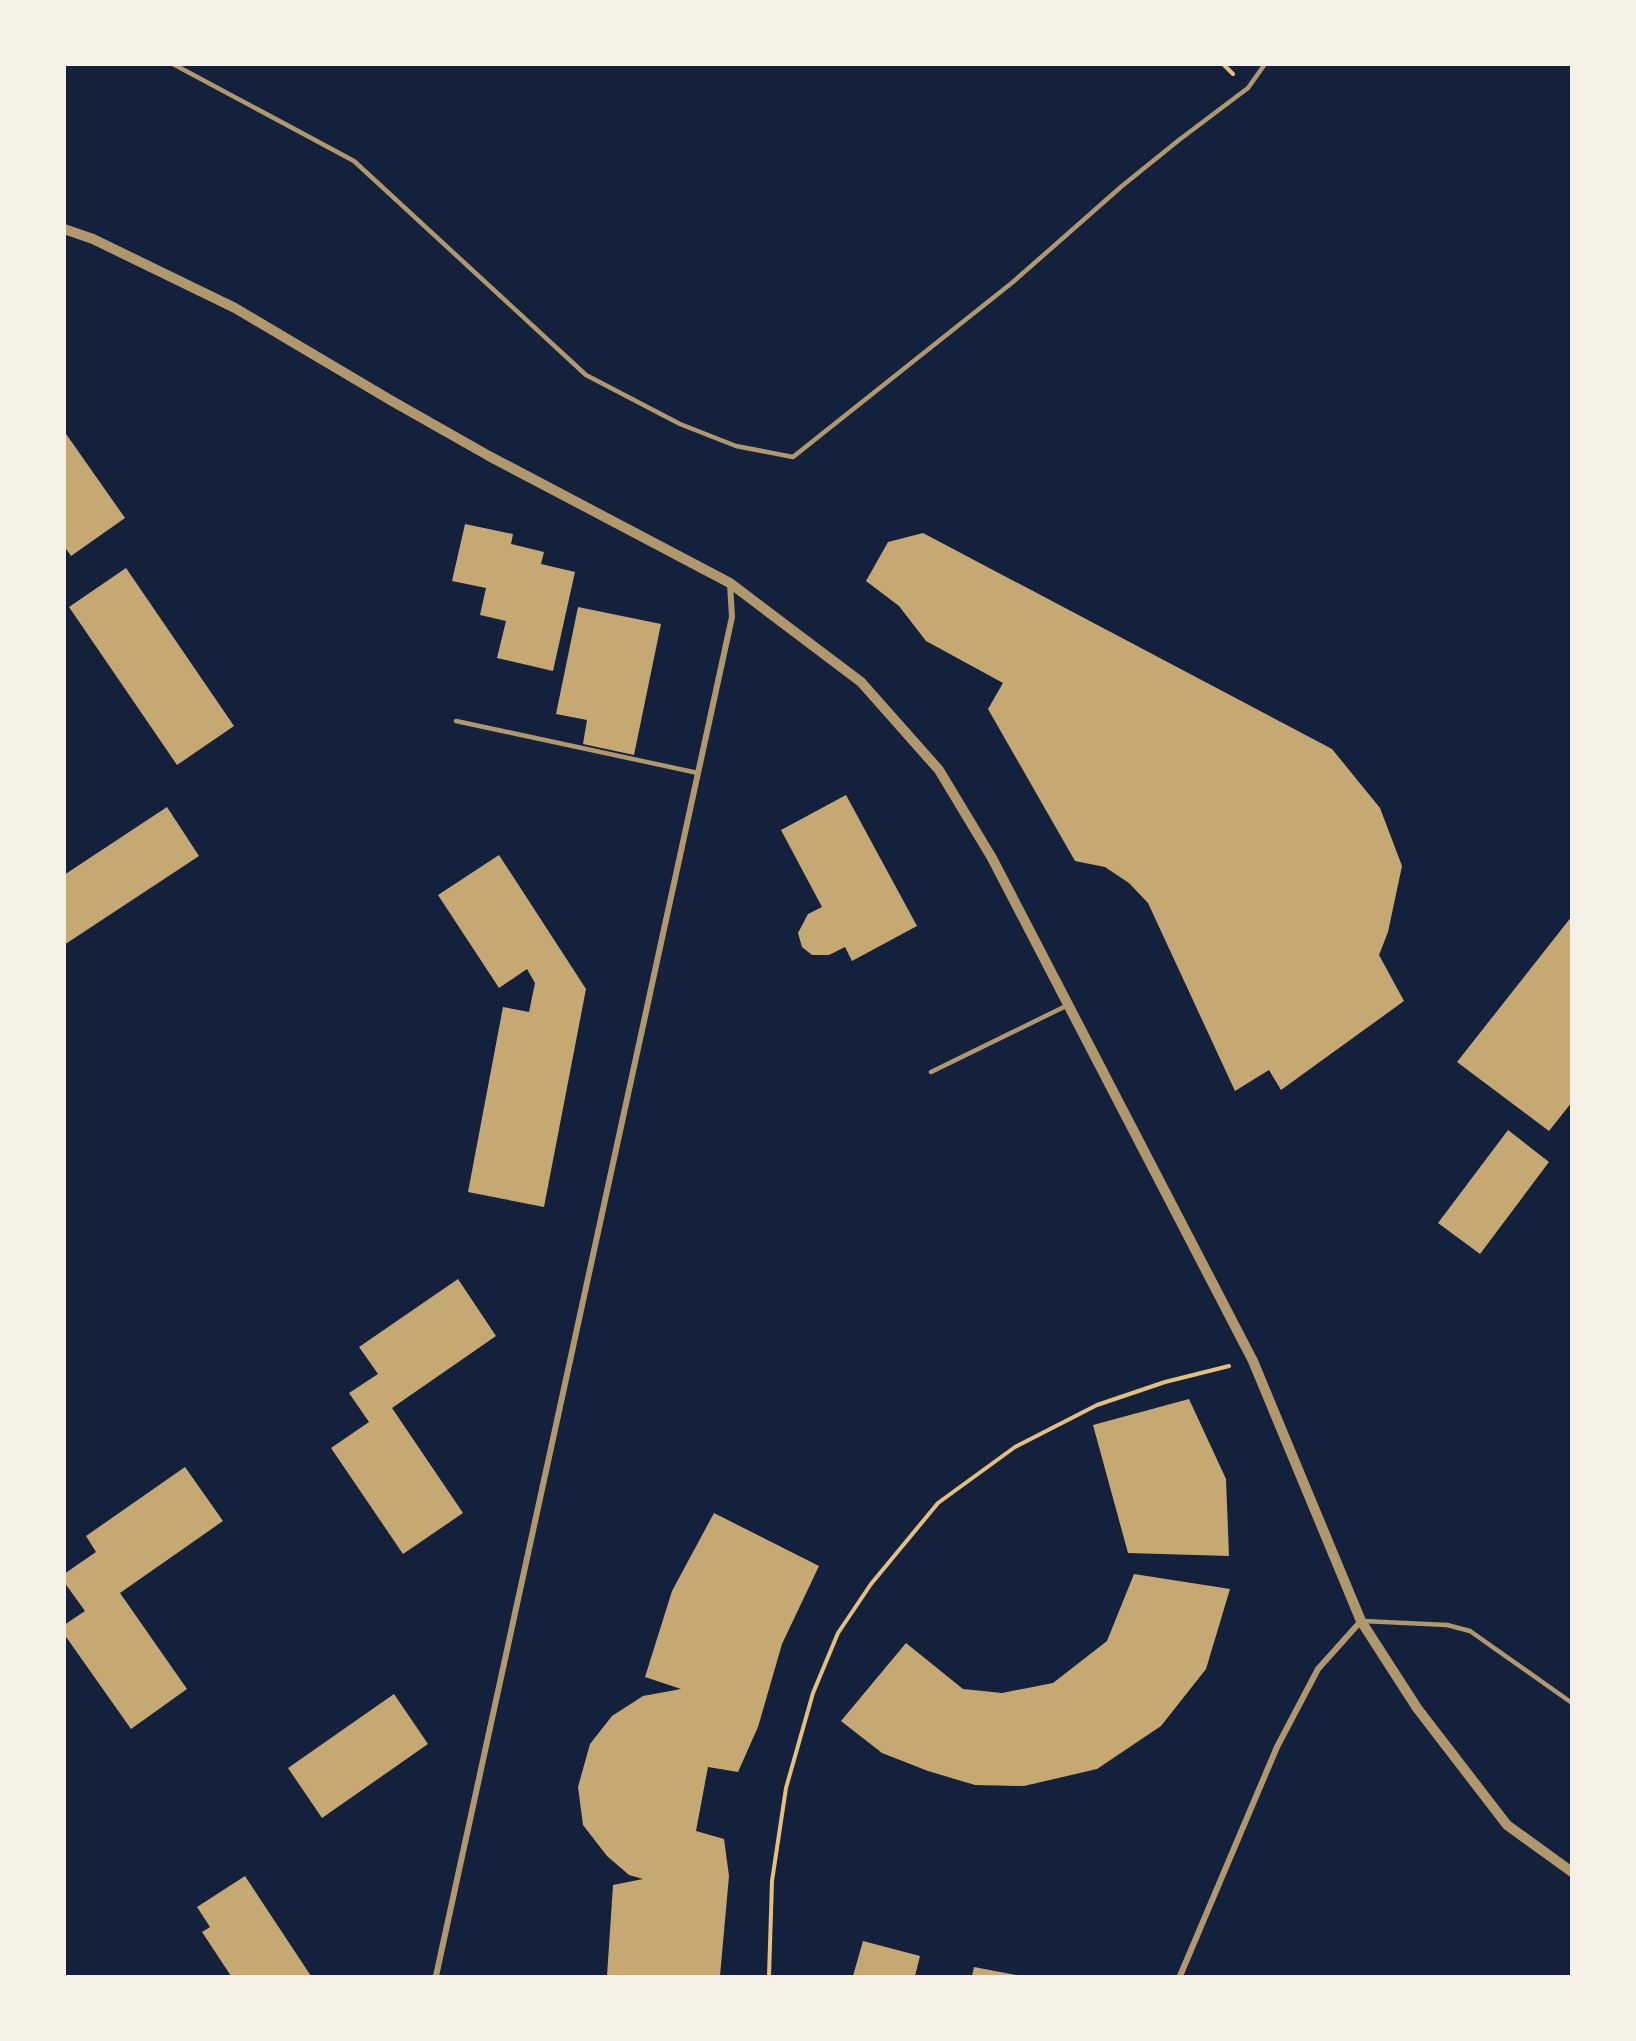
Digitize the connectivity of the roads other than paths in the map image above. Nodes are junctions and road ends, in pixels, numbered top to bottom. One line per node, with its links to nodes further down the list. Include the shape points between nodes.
1 (173, 64): 2 (lane, via 354,161 586,375 680,424 736,446 793,457 1013,282 1179,140 1248,88)
2 (1265, 64)
3 (64, 229): 4 (street, via 93,239 235,308 480,451)
4 (730, 583): 6 (street, via 732,618); 7 (street, via 861,682 939,770 992,858)
5 (456, 721): 6 (lane)
6 (698, 773): 12 (street)
7 (1068, 1005): 8 (lane); 9 (street, via 1253,1361)
8 (931, 1072)
9 (1361, 1621): 10 (lane, via 1447,1624 1470,1631); 11 (street, via 1418,1708 1507,1825); 13 (street, via 1318,1669 1282,1737)
10 (1572, 1703)
11 (1572, 1872)
12 (436, 1977)
13 (1180, 1977)

